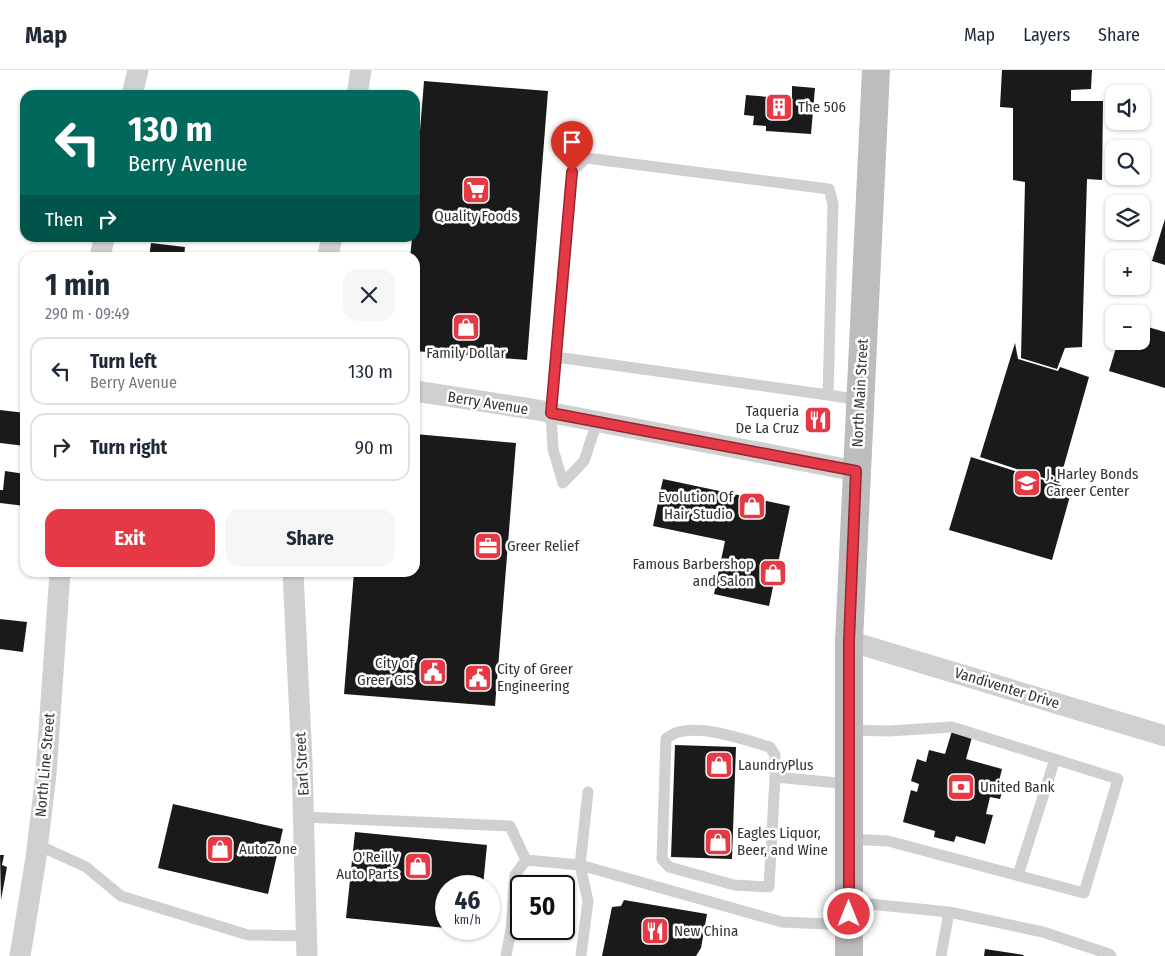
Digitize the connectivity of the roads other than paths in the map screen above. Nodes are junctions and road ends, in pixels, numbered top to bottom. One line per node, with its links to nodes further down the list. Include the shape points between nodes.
1 (138, 70): 4 (street)
2 (361, 70): 5 (street)
3 (876, 70): 9 (main road, North Main Street)
4 (133, 90)
5 (358, 90)
6 (556, 356): 8 (lane); 8 (lane, via 572,172 586,158 829,189 833,204); 10 (lane)
7 (420, 392): 10 (street, Berry Avenue)
8 (828, 395): 9 (lane)
9 (860, 400): 12 (main road, North Main Street)
10 (551, 413): 11 (street, Berry Avenue); 11 (lane, via 552,449 563,483 584,460)
11 (597, 422): 12 (street, Berry Avenue)
12 (856, 471): 15 (main road, North Main Street)
13 (60, 577): 24 (street, North Line Street)
14 (292, 577): 22 (street, Earl Street)
15 (849, 641): 16 (main road, North Main Street); 17 (street, Vandiventer Drive)
16 (849, 730): 18 (lane, via 952,727); 20 (main road, North Main Street)
17 (1165, 736)
18 (1055, 759): 27 (lane); 27 (lane, via 1118,779 1084,893)
19 (775, 778): 19 (lane, via 775,755 770,747 700,730 672,733 666,739 662,859 668,866 734,885 770,887); 20 (lane)
20 (849, 784): 23 (main road, North Main Street)
21 (588, 792): 26 (lane)
22 (304, 817): 25 (lane, via 510,826); 30 (street, Earl Street)
23 (849, 839): 27 (lane, via 888,841); 29 (main road, North Main Street)
24 (38, 845): 30 (lane, via 86,867 121,896); 31 (street, North Line Street)
25 (526, 860): 26 (lane); 32 (lane, via 515,875 512,929)
26 (580, 865): 29 (lane, via 782,922); 33 (lane, via 588,902)
27 (1018, 875)
28 (949, 912): 29 (lane); 35 (lane); 36 (lane, via 1043,932)
29 (849, 914): 34 (main road, North Main Street)
30 (311, 951)
31 (20, 956)
32 (506, 956)
33 (581, 956)
34 (849, 956)
35 (942, 956)
36 (1110, 956)

